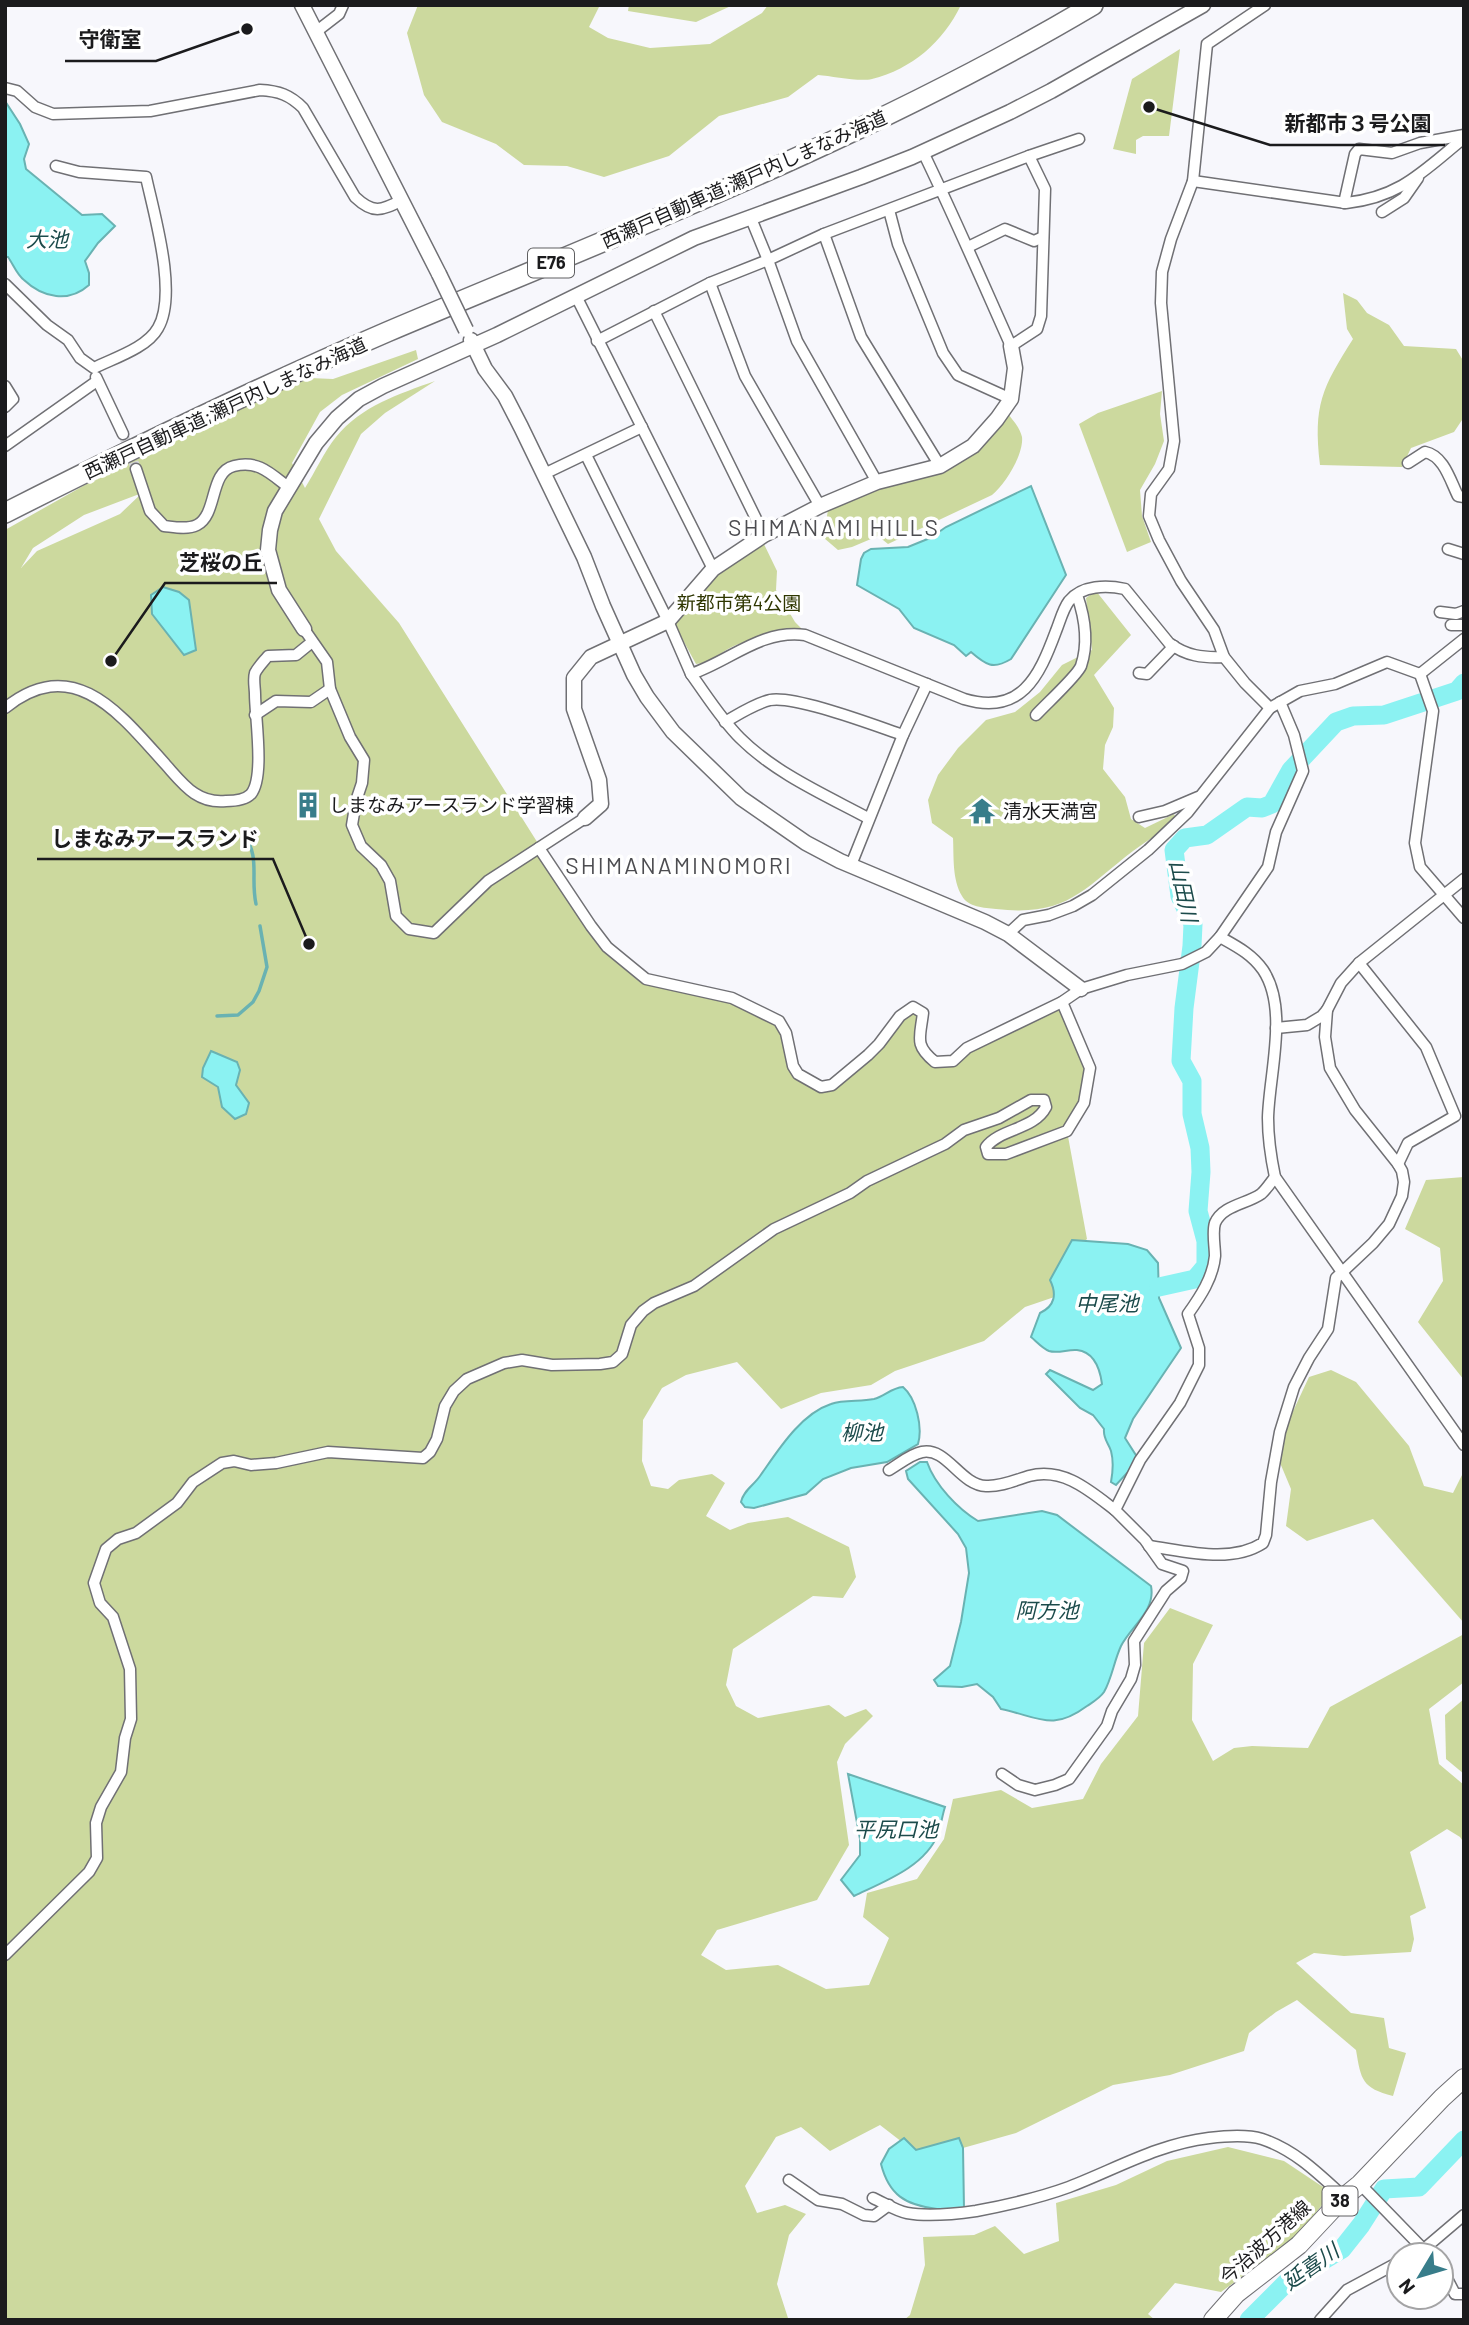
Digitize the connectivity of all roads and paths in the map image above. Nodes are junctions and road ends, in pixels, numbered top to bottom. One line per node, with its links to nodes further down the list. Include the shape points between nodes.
1 (302, 5): 6 (street)
2 (343, 5): 6 (street, via 339,15)
3 (1093, 5): 49 (highway, 西瀬戸自動車道;瀬戸内しまなみ海道 / E76, via 924,99 811,152 250,393)
4 (1203, 5): 10 (street, via 1051,91)
5 (1265, 5): 14 (street, via 1207,44)
6 (317, 31): 16 (street)
7 (5, 88): 16 (street, via 53,114 150,111 276,90 303,108 355,197 366,207 379,209)
8 (1464, 136): 13 (street); 17 (street, via 1392,153 1359,149)
9 (1079, 139): 11 (street)
10 (923, 152): 15 (street); 20 (street)
11 (1029, 156): 15 (street); 22 (street, via 1045,189)
12 (56, 166): 32 (street, via 146,177 163,254 166,305 158,329 142,344)
13 (1421, 172): 17 (street, via 1391,193); 19 (street, via 1404,198)
14 (1193, 181): 17 (street); 64 (street, via 1162,272 1174,441 1169,469 1151,494 1149,516 1181,581 1214,630)
15 (941, 189): 18 (street); 23 (street)
16 (402, 200): 30 (street, bridge)
17 (1344, 203)
18 (888, 210): 21 (street); 35 (street, via 943,353 958,375)
19 (1382, 212)
20 (750, 216): 24 (street); 27 (street)
21 (824, 234): 24 (street); 42 (street, via 862,337)
22 (1043, 237): 23 (street, via 1034,241 1004,229); 31 (street, via 1041,316 1037,329)
23 (968, 247): 31 (street)
24 (768, 260): 25 (street); 45 (street, via 797,341)
25 (710, 283): 28 (street); 48 (street, via 745,376)
26 (5, 284): 32 (street)
27 (576, 296): 29 (street); 30 (street)
28 (654, 311): 29 (street); 50 (street)
29 (597, 341): 37 (street)
30 (474, 346): 44 (street); 46 (street, via 359,400 316,443)
31 (1011, 346): 35 (street, via 1015,368)
32 (94, 368): 33 (street)
33 (97, 381): 38 (street); 39 (street)
34 (5, 386): 36 (street, via 13,399)
35 (1011, 399): 42 (street, via 972,446)
36 (5, 407)
37 (642, 427): 40 (street); 53 (street)
38 (123, 435)
39 (5, 446)
40 (586, 455): 44 (street); 57 (street)
41 (1408, 463): 47 (street, via 1425,452 1432,454 1458,496)
42 (940, 466): 45 (street)
43 (136, 469): 46 (street, via 150,511 164,526 197,525 229,467 250,463)
44 (544, 474): 62 (street)
45 (877, 482): 48 (street)
46 (288, 487): 60 (street, via 275,511 268,550 279,590)
47 (1464, 497)
48 (820, 506): 50 (street)
49 (5, 513)
50 (764, 535): 53 (street)
51 (1448, 550): 52 (street)
52 (1464, 554)
53 (713, 569): 57 (street)
54 (1077, 595): 63 (street, via 1094,587 1125,589); 68 (street, via 1065,609 1039,672 1017,695 998,703 976,702); 73 (street, via 1085,619 1080,668)
55 (1464, 611): 56 (street)
56 (1440, 612)
57 (668, 621): 62 (street); 66 (street)
58 (1451, 625): 59 (street)
59 (1464, 625)
60 (308, 635): 69 (street, via 327,662); 72 (street, via 296,655 268,656 254,674)
61 (1464, 639): 67 (street)
62 (618, 643): 78 (street, via 590,657 574,678 574,709 599,780 601,804); 81 (street, via 657,712 689,750 782,828)
63 (1174, 646): 64 (street, via 1191,655); 65 (street, via 1147,674)
64 (1224, 657): 70 (street, via 1245,683)
65 (1139, 673)
66 (691, 674): 68 (street, via 754,643 791,633); 74 (street)
67 (1420, 674): 70 (street, via 1387,662 1335,684 1300,691); 83 (street, via 1433,711 1415,843 1420,867)
68 (928, 684): 75 (street)
69 (330, 689): 72 (street, via 311,702 276,701); 80 (street, via 364,760 352,825 360,846 382,865 396,916 409,929 434,933 488,881)
70 (1275, 705): 76 (street); 86 (street, via 1294,734 1303,771 1276,832 1268,867)
71 (5, 708): 72 (street, via 42,686 83,690 109,706 190,791 222,802 247,797 255,786)
72 (255, 715)
73 (1036, 715)
74 (725, 722): 75 (street, via 770,700 783,700); 79 (street, via 790,775)
75 (903, 736): 79 (street)
76 (1198, 797): 77 (street); 85 (street, via 1170,830 1092,895 1049,915 1023,920)
77 (1139, 817)
78 (586, 818): 80 (street)
79 (868, 818): 81 (street)
80 (539, 848): 89 (street, via 607,947 646,979 732,998 779,1021 798,1074 821,1087 832,1085 868,1055 913,1007 923,1013 918,1039 922,1052 935,1062 953,1061 967,1048)
81 (850, 865): 85 (street)
82 (1464, 879): 83 (street)
83 (1444, 894): 84 (street); 87 (street)
84 (1464, 918)
85 (1008, 934): 88 (street)
86 (1220, 937): 88 (street, via 1206,952 1182,964); 91 (street, via 1245,951 1263,970 1273,993)
87 (1359, 963): 90 (street, via 1340,983); 92 (street, via 1426,1047)
88 (1081, 989): 89 (street)
89 (1062, 1002): 101 (street, via 1090,1068 1084,1103 1067,1131 1006,1154 988,1154 991,1140 1041,1116 1044,1100 1031,1100 774,1229 694,1286 654,1303 631,1325 622,1354 613,1362 552,1365 523,1360 484,1370 454,1391 437,1439 423,1458 328,1452 276,1463 222,1463 193,1482 177,1503 106,1549 94,1583 100,1603 113,1617 130,1669 131,1719 121,1772 101,1807 96,1823 97,1858 89,1872)
90 (1327, 1010): 91 (street, via 1307,1025); 93 (street, via 1330,1068 1355,1110)
91 (1276, 1028): 94 (street, via 1268,1118)
92 (1459, 1114): 93 (street, via 1408,1143)
93 (1398, 1164): 95 (street, via 1402,1196 1389,1224)
94 (1275, 1177): 95 (street); 98 (street, via 1261,1194 1224,1212 1215,1223 1211,1272 1188,1314 1199,1348 1199,1365)
95 (1342, 1272): 96 (street); 99 (street, via 1336,1278 1328,1329 1294,1387 1280,1432 1263,1543 1245,1553 1219,1554)
96 (1464, 1445)
97 (889, 1470): 98 (street, via 919,1452 931,1451 972,1483 987,1486 1049,1473 1078,1483)
98 (1115, 1510): 99 (street)
99 (1149, 1546): 100 (street, via 1162,1564 1183,1571 1134,1641 1131,1679 1107,1726 1069,1779 1035,1790)
100 (1002, 1774)
101 (5, 1955)
102 (1464, 2078): 104 (main road, 今治波方港線 / 38)
103 (789, 2180): 107 (street, via 818,2200 842,2204 864,2215 874,2216)
104 (1360, 2184): 105 (main road, 今治波方港線 / 38); 109 (street)
105 (1344, 2197): 107 (street, via 1289,2151 1262,2139 1218,2136 1156,2149 1024,2202 952,2215 906,2213); 112 (main road, 今治波方港線 / 38, via 1300,2245 1236,2294)
106 (873, 2198): 107 (street)
107 (889, 2205)
108 (1464, 2215): 110 (street)
109 (1411, 2241)
110 (1435, 2241)
111 (1385, 2270): 113 (street, via 1347,2290)
112 (1213, 2320)
113 (1320, 2320)

